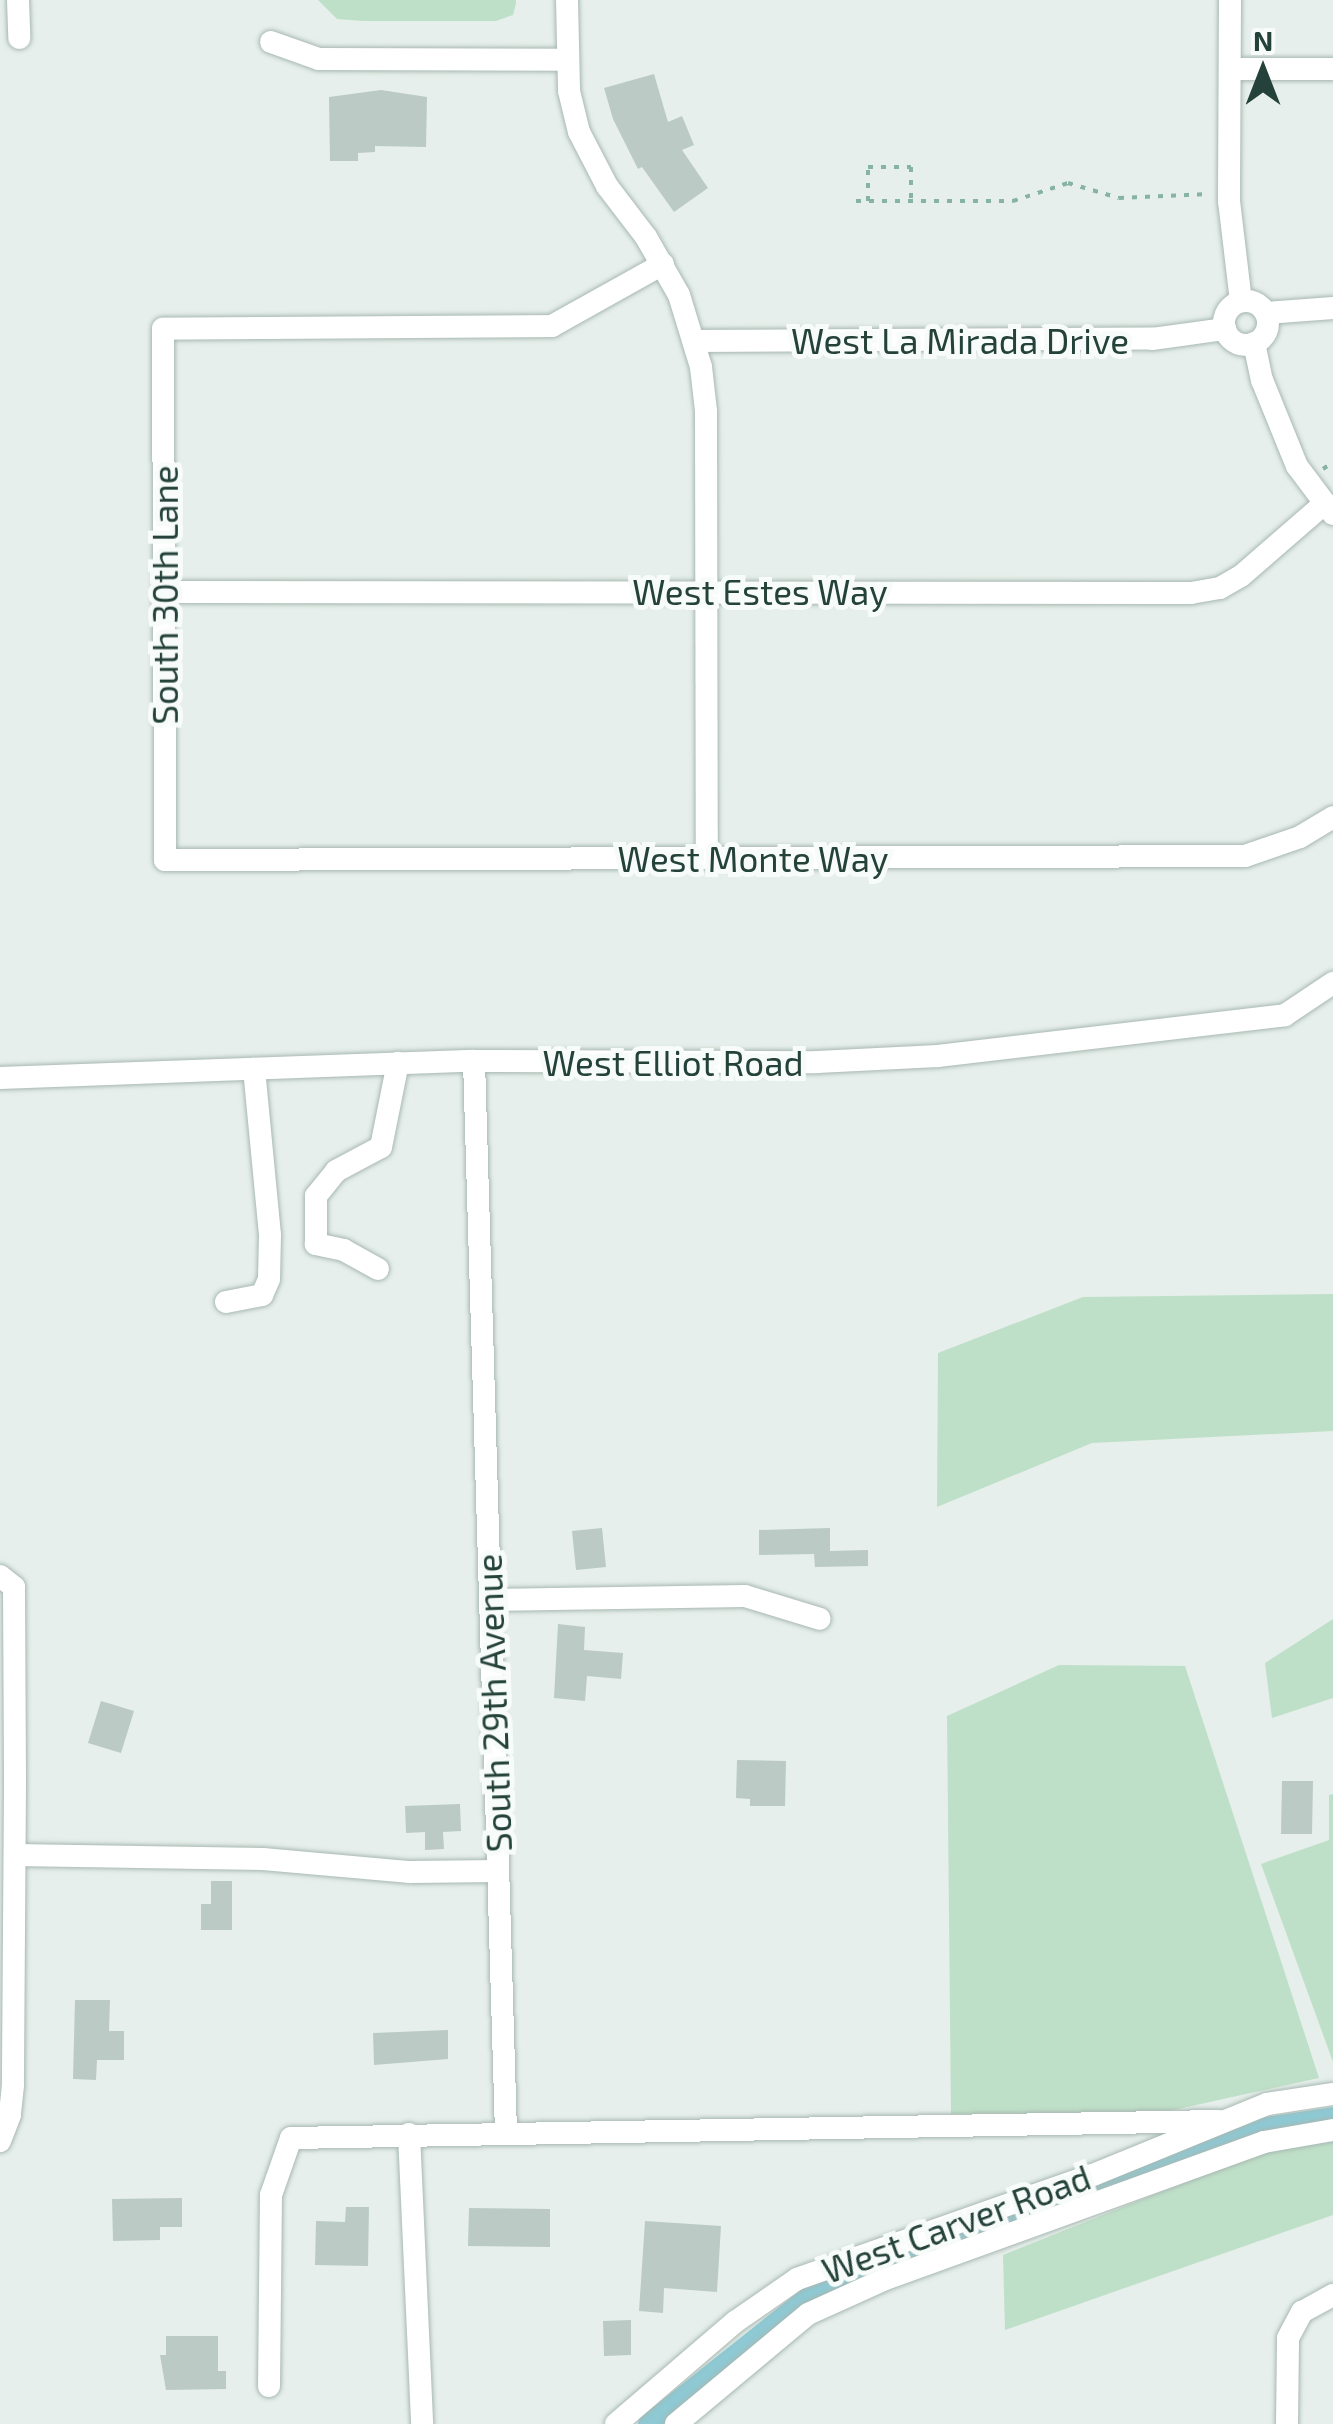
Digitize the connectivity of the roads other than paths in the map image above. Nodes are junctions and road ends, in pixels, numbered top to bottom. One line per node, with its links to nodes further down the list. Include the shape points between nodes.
1 (18, 0): 4 (street)
2 (567, 0): 6 (street)
3 (1230, 0): 8 (street)
4 (19, 38)
5 (271, 42): 6 (street, via 319,59)
6 (566, 60): 9 (street, via 574,117 588,153)
7 (1333, 69): 8 (street)
8 (1230, 70): 10 (street, via 1229,201)
9 (663, 264): 14 (street); 18 (street, South 30th Lane, via 552,326 163,329)
10 (1241, 301): 12 (street); 13 (street, via 1225,314)
11 (1333, 308): 12 (street)
12 (1266, 313): 15 (street, via 1268,327)
13 (1224, 329): 14 (street, West La Mirada Drive, via 1152,339); 15 (street, via 1240,344)
14 (695, 342): 17 (street, via 706,411)
15 (1254, 343): 16 (street, via 1296,466)
16 (1329, 508): 17 (street, West Estes Way, via 1240,576 1191,593)
17 (706, 590): 18 (street, West Estes Way); 20 (street)
18 (164, 592): 21 (street, South 30th Lane)
19 (1333, 816): 20 (street, West Monte Way, via 1300,837 1245,856)
20 (707, 858): 21 (street, West Monte Way)
21 (165, 860)
22 (1333, 983): 23 (street, West Elliot Road, via 1286,1015 938,1056)
23 (474, 1061): 24 (street, West Elliot Road); 30 (street, South 29th Avenue)
24 (398, 1064): 25 (street, West Elliot Road); 27 (street, via 381,1147 336,1170 316,1196 316,1244)
25 (254, 1069): 26 (street, West Elliot Road); 28 (street, via 269,1279 262,1296)
26 (0, 1078)
27 (378, 1269)
28 (226, 1302)
29 (7, 1581): 32 (street)
30 (490, 1600): 31 (street, via 745,1596); 33 (street, South 29th Avenue)
31 (820, 1619)
32 (15, 1854): 33 (street); 39 (street, via 13,2085)
33 (498, 1870): 37 (street, South 29th Avenue)
34 (1333, 2094): 35 (street, West Carver Road, via 1266,2104)
35 (1219, 2121): 37 (street); 44 (street, West Carver Road, via 1094,2175 797,2279 735,2322)
36 (1333, 2130): 42 (street, via 1264,2142 868,2287 808,2314)
37 (506, 2131): 38 (street)
38 (409, 2134): 41 (street, via 291,2138 271,2195); 43 (street)
39 (2, 2141)
40 (1333, 2295): 45 (street, via 1302,2312 1288,2338)
41 (269, 2386)
42 (684, 2422)
43 (422, 2424)
44 (616, 2424)
45 (1287, 2424)

